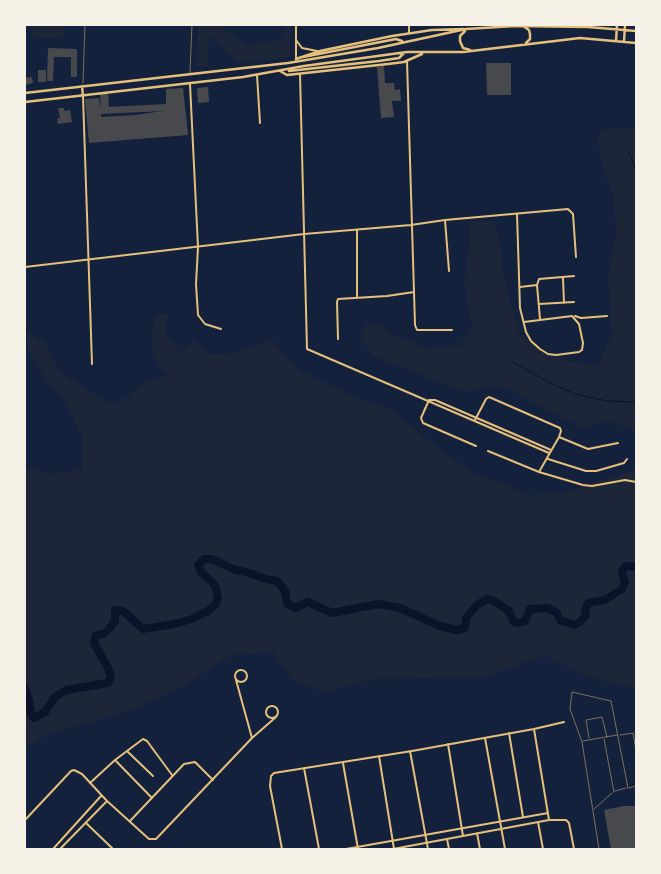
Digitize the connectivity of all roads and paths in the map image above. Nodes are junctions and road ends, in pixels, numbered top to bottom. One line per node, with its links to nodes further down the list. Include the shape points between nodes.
1 (85, 25): 33 (lane)
2 (192, 25): 30 (lane)
3 (296, 25): 15 (street)
4 (409, 25): 14 (street)
5 (617, 25): 11 (main road)
6 (625, 25): 12 (main road)
7 (515, 26): 8 (main road); 9 (main road)
8 (523, 26): 11 (main road, via 588,26); 20 (main road, via 530,34)
9 (476, 28): 10 (main road); 21 (main road, via 462,33 460,41 463,48)
10 (466, 29): 14 (main road); 27 (main road)
11 (617, 30): 12 (main road); 17 (main road)
12 (625, 30): 13 (main road); 18 (main road)
13 (636, 32)
14 (409, 33): 22 (main road)
15 (295, 38): 22 (street, via 302,48); 25 (street)
16 (402, 41): 25 (main road, via 396,39)
17 (616, 41): 18 (main road); 20 (main road, via 584,38)
18 (624, 42): 19 (main road)
19 (636, 43)
20 (525, 44): 21 (main road)
21 (479, 50): 24 (main road)
22 (320, 51): 25 (main road)
23 (404, 53): 28 (main road, via 399,58 379,61)
24 (424, 53): 26 (main road); 28 (main road, via 407,52)
25 (296, 59): 27 (main road)
26 (407, 60): 29 (main road); 40 (street)
27 (288, 63): 30 (main road)
28 (280, 71): 29 (main road, via 287,75); 31 (main road)
29 (300, 74): 42 (street)
30 (190, 75): 33 (main road)
31 (257, 75): 32 (main road); 37 (street)
32 (190, 84): 35 (main road); 43 (street)
33 (82, 86): 34 (main road); 35 (main road)
34 (25, 93)
35 (83, 96): 36 (main road); 45 (street)
36 (25, 102)
37 (260, 124)
38 (517, 214): 39 (street); 44 (street, via 570,210); 51 (street)
39 (445, 220): 40 (street); 47 (street)
40 (411, 225): 41 (street); 52 (street)
41 (357, 230): 42 (street); 53 (street)
42 (304, 234): 43 (street); 65 (street, via 307,349)
43 (198, 247): 45 (street); 61 (street, via 198,315 205,324)
44 (576, 257)
45 (89, 260): 46 (street); 64 (street)
46 (25, 267)
47 (449, 271)
48 (574, 276): 49 (street)
49 (563, 277): 50 (street, via 539,279); 55 (street)
50 (537, 285): 51 (street); 56 (street)
51 (520, 287): 60 (street)
52 (414, 292): 53 (street); 62 (street, via 417,330)
53 (357, 298): 63 (street, via 337,300)
54 (574, 302): 55 (street)
55 (564, 303): 56 (street)
56 (539, 304): 59 (street)
57 (572, 316): 58 (street); 59 (street); 60 (street, via 579,324 581,351 556,355 540,350 531,341)
58 (607, 316)
59 (540, 319): 60 (street)
60 (524, 322)
61 (221, 329)
62 (452, 330)
63 (338, 339)
64 (92, 364)
65 (429, 400): 66 (street); 67 (street); 74 (street, via 421,418 423,422)
66 (476, 417): 67 (street); 68 (street); 71 (street, via 489,397 560,428)
67 (475, 421): 69 (street)
68 (494, 425): 69 (street); 70 (street)
69 (492, 429): 72 (street)
70 (518, 436): 72 (street); 75 (street)
71 (559, 437): 73 (street, via 588,449); 75 (street)
72 (516, 439): 77 (street)
73 (618, 443)
74 (476, 446)
75 (552, 450): 77 (street)
76 (488, 451): 80 (street)
77 (549, 453): 78 (street)
78 (546, 458): 79 (street, via 586,471 624,464); 80 (street)
79 (627, 459)
80 (539, 472): 81 (street, via 592,486 625,480)
81 (636, 482)
82 (236, 680): 82 (street, via 238,671 246,674 244,681); 90 (street)
83 (276, 717): 83 (street, via 276,708 271,706 267,716); 90 (street)
84 (564, 722): 85 (street)
85 (534, 729): 86 (street); 113 (street)
86 (509, 734): 91 (street); 114 (street)
87 (619, 735): 89 (lane); 93 (lane, via 611,701 572,692 570,709); 95 (lane, via 633,733); 107 (lane)
88 (604, 737): 89 (lane); 92 (lane); 108 (lane)
89 (607, 737): 92 (lane, via 602,717 586,720)
90 (252, 738): 104 (street)
91 (485, 738): 94 (street); 118 (street)
92 (589, 740): 93 (lane)
93 (582, 742): 112 (lane)
94 (448, 744): 97 (street); 121 (street)
95 (636, 750)
96 (127, 751): 99 (street); 102 (street, via 143,739 147,741); 103 (street)
97 (410, 751): 98 (street); 124 (street)
98 (379, 756): 100 (street); 127 (street)
99 (115, 760): 105 (street); 110 (street)
100 (343, 762): 101 (street); 130 (street)
101 (304, 768): 134 (street, via 271,776); 135 (street)
102 (172, 775): 104 (street, via 184,764 195,762); 110 (street)
103 (152, 776)
104 (213, 780): 117 (street, via 156,840 149,839)
105 (90, 783): 109 (street); 115 (street, via 82,774 72,771)
106 (636, 786): 107 (lane)
107 (628, 788): 108 (lane)
108 (614, 792): 112 (lane)
109 (101, 796): 111 (street); 129 (street)
110 (152, 798): 117 (street)
111 (106, 801): 117 (street); 120 (street)
112 (593, 810): 144 (lane)
113 (548, 813): 114 (street); 116 (street)
114 (523, 817): 118 (street)
115 (25, 820)
116 (549, 820): 119 (street); 143 (street, via 567,821)
117 (130, 821)
118 (500, 821): 121 (street); 122 (street)
119 (538, 822): 122 (street); 142 (street)
120 (86, 823): 132 (street); 133 (street)
121 (462, 828): 124 (street); 125 (street)
122 (501, 829): 123 (street); 141 (street)
123 (477, 833): 125 (street); 140 (street)
124 (426, 834): 127 (street); 128 (street)
125 (464, 836): 126 (street)
126 (447, 839): 128 (street); 139 (street)
127 (393, 841): 130 (street); 137 (street)
128 (427, 843): 137 (street); 138 (street)
129 (57, 845): 131 (street); 132 (street)
130 (358, 848): 136 (street)
131 (53, 849)
132 (61, 849)
133 (113, 849)
134 (282, 849)
135 (319, 849)
136 (346, 849)
137 (394, 849)
138 (428, 849)
139 (448, 849)
140 (480, 849)
141 (505, 849)
142 (543, 849)
143 (574, 849)
144 (599, 849)

